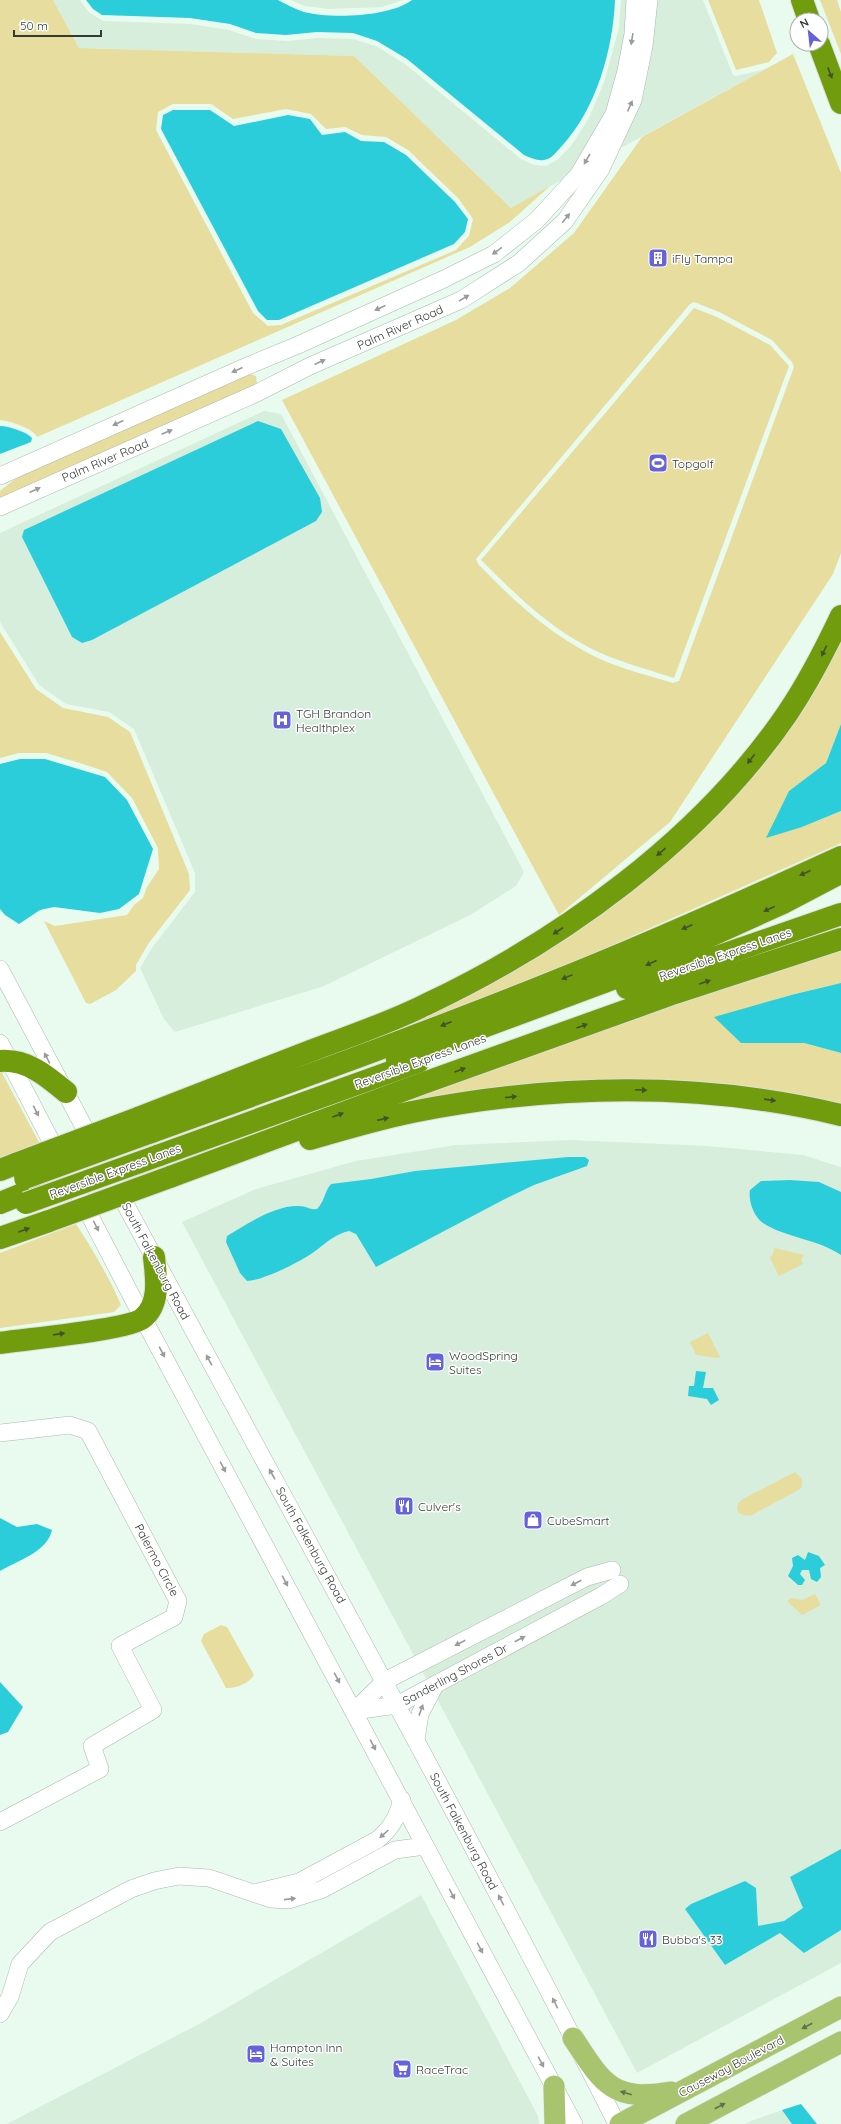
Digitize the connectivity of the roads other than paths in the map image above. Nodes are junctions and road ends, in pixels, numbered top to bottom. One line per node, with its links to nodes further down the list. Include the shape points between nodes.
1 (635, 0): 7 (street, one-way to 7, via 633,34 614,114 579,174 537,220 494,254)
2 (649, 0): 8 (street, Palm River Road, one-way to 2, via 461,300 519,263 565,221 601,169 633,100 644,46)
3 (802, 0): 4 (highway)
4 (807, 12)
5 (822, 52): 6 (highway, one-way to 6)
6 (841, 102)
7 (273, 355): 8 (street); 9 (street, one-way to 9)
8 (285, 379): 10 (street, Palm River Road, one-way to 8)
9 (0, 476)
10 (0, 506)
11 (841, 616): 20 (highway, one-way to 20, via 819,661 786,715 741,772 685,831 581,916 488,974)
12 (841, 857): 20 (highway, one-way to 20, via 703,920 558,980)
13 (841, 872): 20 (highway, one-way to 20, via 783,903 626,974 534,1010)
14 (841, 914): 20 (highway, Reversible Express Lanes, via 589,1001)
15 (841, 939): 21 (highway, one-way to 15, via 683,990)
16 (0, 969): 18 (street, South Falkenburg Road, one-way to 16)
17 (3, 1055): 18 (highway, via 36,1069); 28 (street, one-way to 28)
18 (66, 1092): 27 (street, South Falkenburg Road)
19 (841, 1115): 21 (highway, one-way to 19, via 411,1112 452,1104 538,1094 589,1090 688,1092 780,1101)
20 (148, 1139): 22 (highway, bridge)
21 (170, 1177): 26 (highway, one-way to 21, bridge)
22 (20, 1181): 23 (highway); 24 (highway); 25 (highway)
23 (0, 1187)
24 (0, 1203)
25 (0, 1213)
26 (0, 1238)
27 (154, 1257): 28 (highway, via 157,1279 155,1293 152,1306); 31 (street, South Falkenburg Road, one-way to 27)
28 (143, 1318): 29 (highway, one-way to 28, via 113,1327); 34 (street, one-way to 34)
29 (0, 1343)
30 (0, 1433): 37 (street, Palermo Circle, via 70,1425 88,1431 178,1600 174,1617 120,1646 153,1710 92,1746 100,1769)
31 (385, 1681): 32 (street, Sanderling Shores Dr, one-way to 31, via 601,1596 616,1577 587,1577); 33 (street, South Falkenburg Road); 34 (street, Sanderling Shores Dr)
32 (436, 1684): 33 (street, Sanderling Shores Dr); 35 (street, one-way to 32, via 420,1714)
33 (397, 1704): 34 (street, Sanderling Shores Dr); 35 (street, South Falkenburg Road)
34 (354, 1711): 36 (street, one-way to 36)
35 (416, 1740): 42 (street, South Falkenburg Road, one-way to 35)
36 (402, 1800): 38 (street); 39 (street, one-way to 39, via 396,1820 388,1832 377,1840 299,1882)
37 (0, 1822)
38 (425, 1846): 39 (street, one-way to 38, via 290,1900 306,1896 395,1850); 44 (street, one-way to 44)
39 (252, 1894): 41 (street, via 209,1878 179,1876 131,1889 50,1932 20,1964 10,1997)
40 (841, 2007): 45 (main road, Causeway Boulevard, one-way to 45)
41 (0, 2014)
42 (573, 2038): 45 (main road, one-way to 42, via 640,2096 619,2091 597,2074); 48 (street, South Falkenburg Road)
43 (841, 2042): 50 (main road, one-way to 43)
44 (554, 2086): 46 (main road); 47 (street)
45 (691, 2087): 49 (main road, Causeway Boulevard)
46 (555, 2124)
47 (574, 2124)
48 (617, 2124)
49 (620, 2124)
50 (686, 2124)

